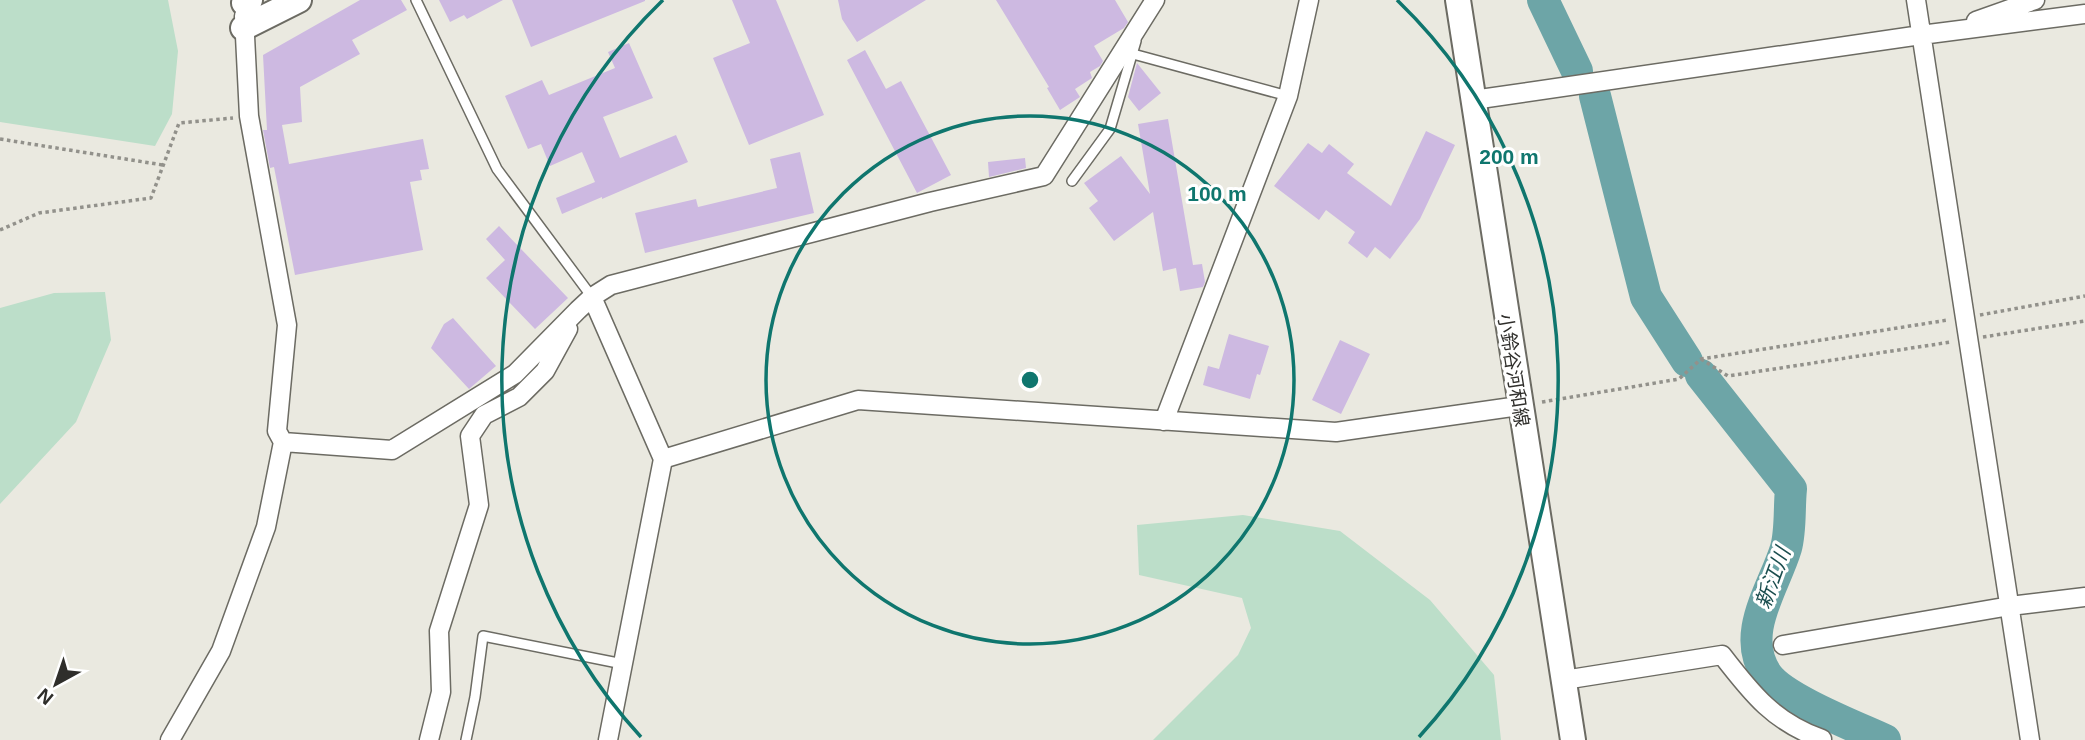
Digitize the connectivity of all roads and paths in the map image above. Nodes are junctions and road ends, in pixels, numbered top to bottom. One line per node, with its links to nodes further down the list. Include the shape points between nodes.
1 (299, 0): 10 (main road)
2 (416, 0): 23 (lane, via 497,169)
3 (1155, 0): 11 (street)
4 (1309, 0): 15 (street)
5 (1458, 0): 16 (main road, 小鈴谷河和線)
6 (1916, 0): 13 (street)
7 (2035, 0): 12 (street)
8 (246, 1): 10 (street)
9 (2085, 14): 12 (street)
10 (243, 28): 17 (street)
11 (1138, 29): 14 (lane); 23 (street, via 1044,176 611,285)
12 (1943, 32): 13 (street)
13 (1921, 35): 16 (street); 25 (street)
14 (1133, 54): 15 (lane); 20 (lane, via 1110,129)
15 (1288, 96): 30 (street)
16 (1473, 100): 29 (main road, 小鈴谷河和線)
17 (249, 116): 19 (path, via 179,123); 31 (street, via 287,325 277,431)
18 (0, 139): 19 (path)
19 (163, 165): 21 (path, via 151,198 39,213)
20 (1072, 181)
21 (0, 230)
22 (2085, 296): 25 (path)
23 (592, 297): 24 (street); 32 (street)
24 (578, 310): 31 (street, via 515,374 392,450); 40 (street, via 545,371 519,397 484,415 470,436 479,505 439,631 441,692)
25 (1965, 317): 27 (street); 28 (path)
26 (2085, 321): 27 (path)
27 (1968, 339): 28 (path, via 1728,376); 34 (street)
28 (1700, 359): 29 (path, via 1679,379)
29 (1519, 406): 30 (street, via 1336,432); 37 (main road, 小鈴谷河和線)
30 (1164, 421): 32 (street, via 858,400)
31 (282, 442): 39 (street, via 266,527 221,651)
32 (663, 459): 36 (street)
33 (2085, 597): 34 (street)
34 (2010, 606): 35 (street); 44 (street)
35 (1783, 645)
36 (623, 664): 41 (lane, via 483,636); 42 (street)
37 (1564, 680): 38 (street, via 1723,654 1755,698 1800,731); 43 (main road, 小鈴谷河和線)
38 (1822, 739)
39 (170, 740)
40 (429, 740)
41 (466, 740)
42 (608, 740)
43 (1573, 740)
44 (2030, 740)

